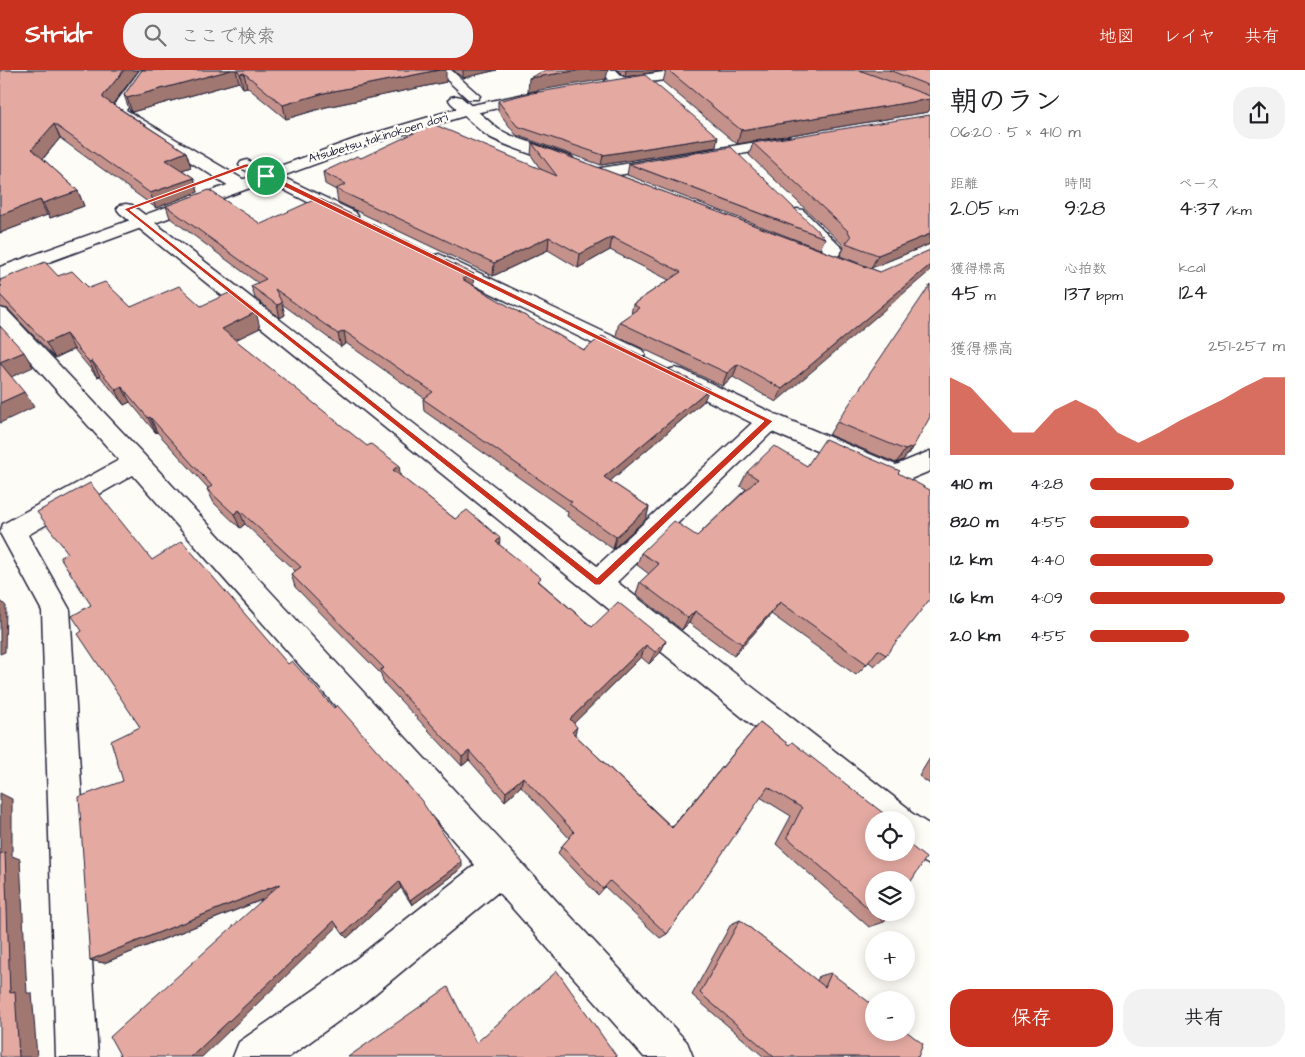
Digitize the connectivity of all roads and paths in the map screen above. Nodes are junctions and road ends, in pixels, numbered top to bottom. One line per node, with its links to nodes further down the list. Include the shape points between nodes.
1 (147, 70): 17 (street, via 118,111)
2 (443, 70): 9 (street)
3 (711, 70): 5 (street)
4 (608, 76): 5 (street)
5 (647, 78): 7 (street)
6 (540, 83): 9 (street, Atsubetsu takinokoen dori)
7 (662, 90)
8 (554, 93): 9 (street, Atsubetsu takinokoen dori)
9 (466, 102): 10 (street, Atsubetsu takinokoen dori); 15 (street, Atsubetsu takinokoen dori, via 361,142); 16 (street, via 492,132)
10 (344, 132)
11 (718, 138): 13 (street)
12 (802, 140): 13 (street)
13 (733, 150): 14 (street); 16 (street)
14 (746, 164)
15 (268, 166): 17 (street, via 247,165); 20 (street, Atsubetsu takinokoen dori); 23 (street)
16 (601, 173): 19 (street)
17 (222, 175): 18 (street); 20 (street)
18 (204, 181)
19 (629, 183)
20 (240, 185): 22 (street, Atsubetsu takinokoen dori)
21 (786, 203): 25 (street, via 834,249 832,261)
22 (130, 213): 26 (street, Atsubetsu takinokoen dori); 31 (street)
23 (365, 224)
24 (419, 250): 28 (street)
25 (805, 251)
26 (0, 274)
27 (0, 314): 30 (street)
28 (769, 421): 29 (street, via 896,476); 31 (street)
29 (930, 460)
30 (136, 462): 35 (street); 36 (street, via 12,532 56,610)
31 (598, 583): 32 (street)
32 (885, 811)
33 (915, 835): 34 (street)
34 (930, 847)
35 (500, 868): 37 (street, via 352,988); 38 (street)
36 (77, 1057)
37 (254, 1057)
38 (672, 1057)

